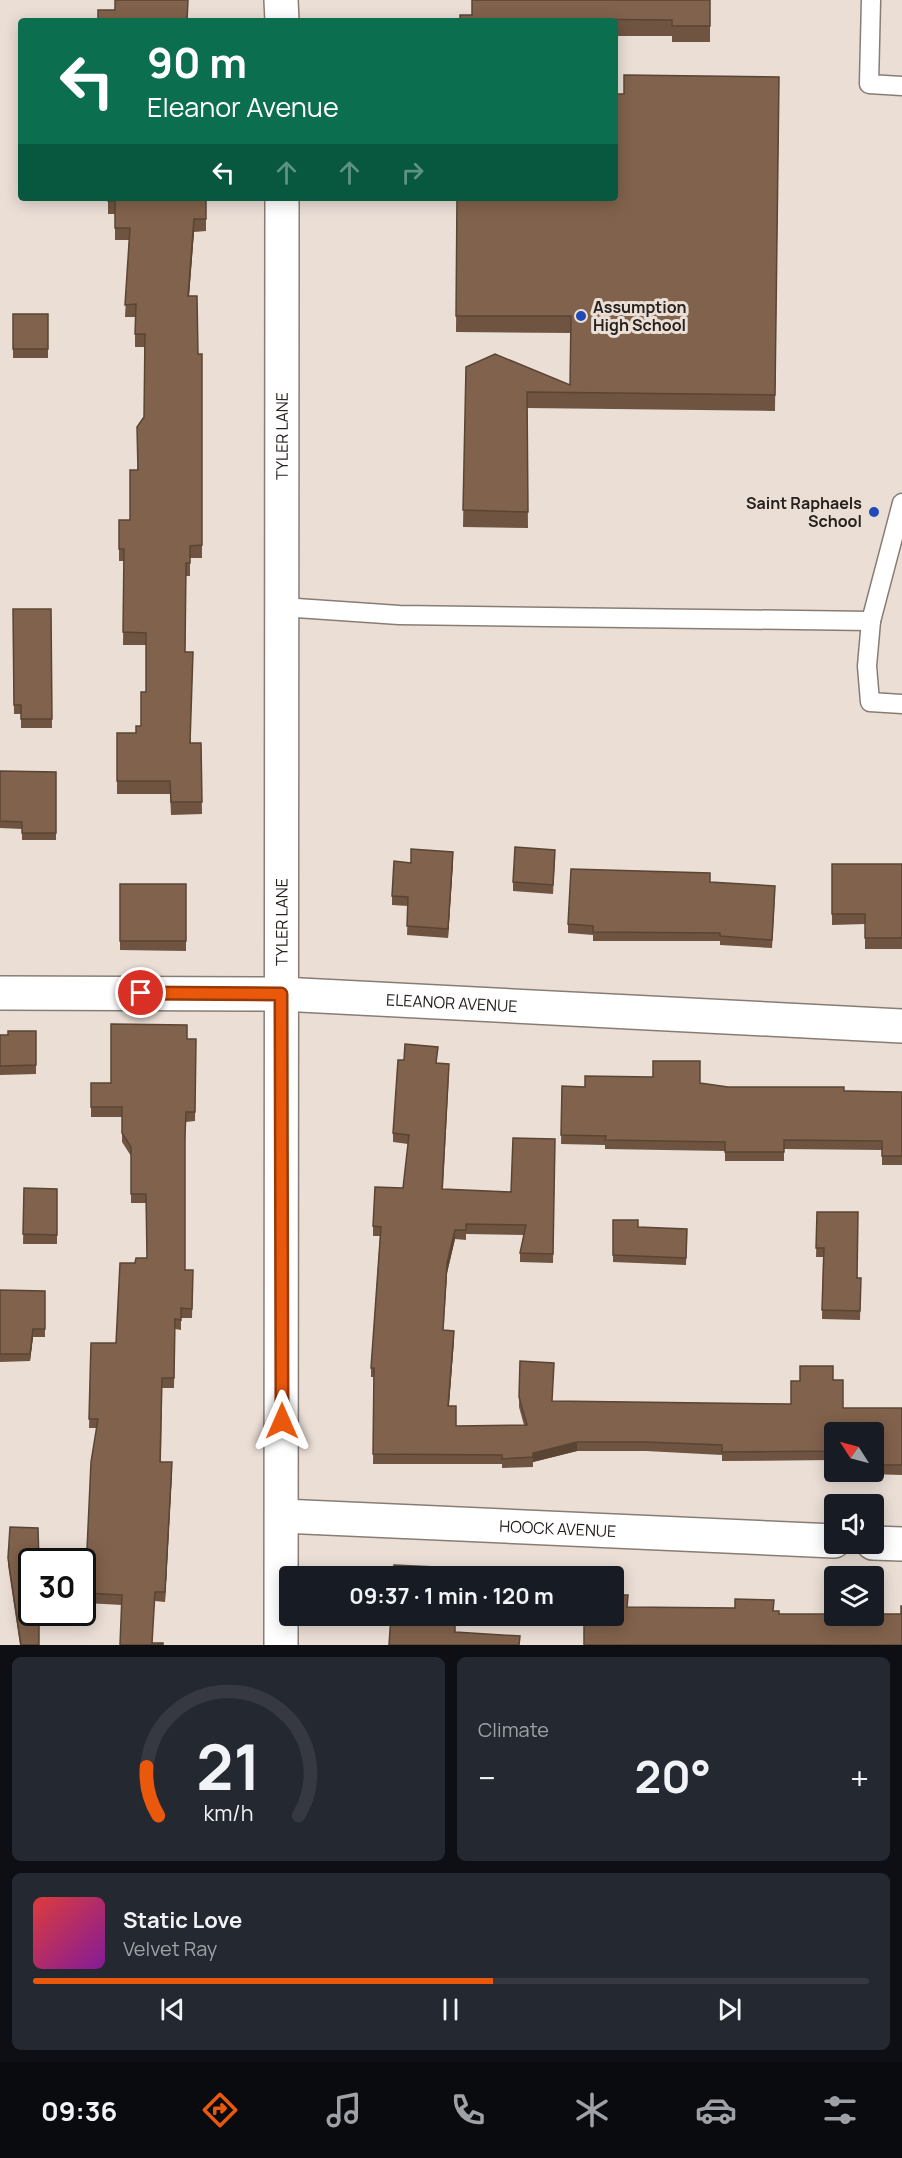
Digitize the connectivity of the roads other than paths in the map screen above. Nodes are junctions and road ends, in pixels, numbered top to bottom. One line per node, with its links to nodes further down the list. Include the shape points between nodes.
1 (282, 0): 3 (street)
2 (871, 0): 4 (lane, via 868,84)
3 (282, 18)
4 (902, 86)
5 (282, 201): 7 (street, TYLER LANE)
6 (902, 503): 8 (lane)
7 (282, 607): 8 (lane, via 399,615); 11 (street, TYLER LANE)
8 (871, 621): 9 (lane, via 867,666 870,702)
9 (902, 704)
10 (0, 993): 11 (street, ELEANOR AVENUE)
11 (281, 994): 12 (street, ELEANOR AVENUE); 13 (street, TYLER LANE)
12 (902, 1026)
13 (282, 1516): 14 (street, HOOCK AVENUE); 17 (street, TYLER LANE)
14 (824, 1541)
15 (884, 1543): 16 (street)
16 (902, 1544)
17 (281, 1645)

